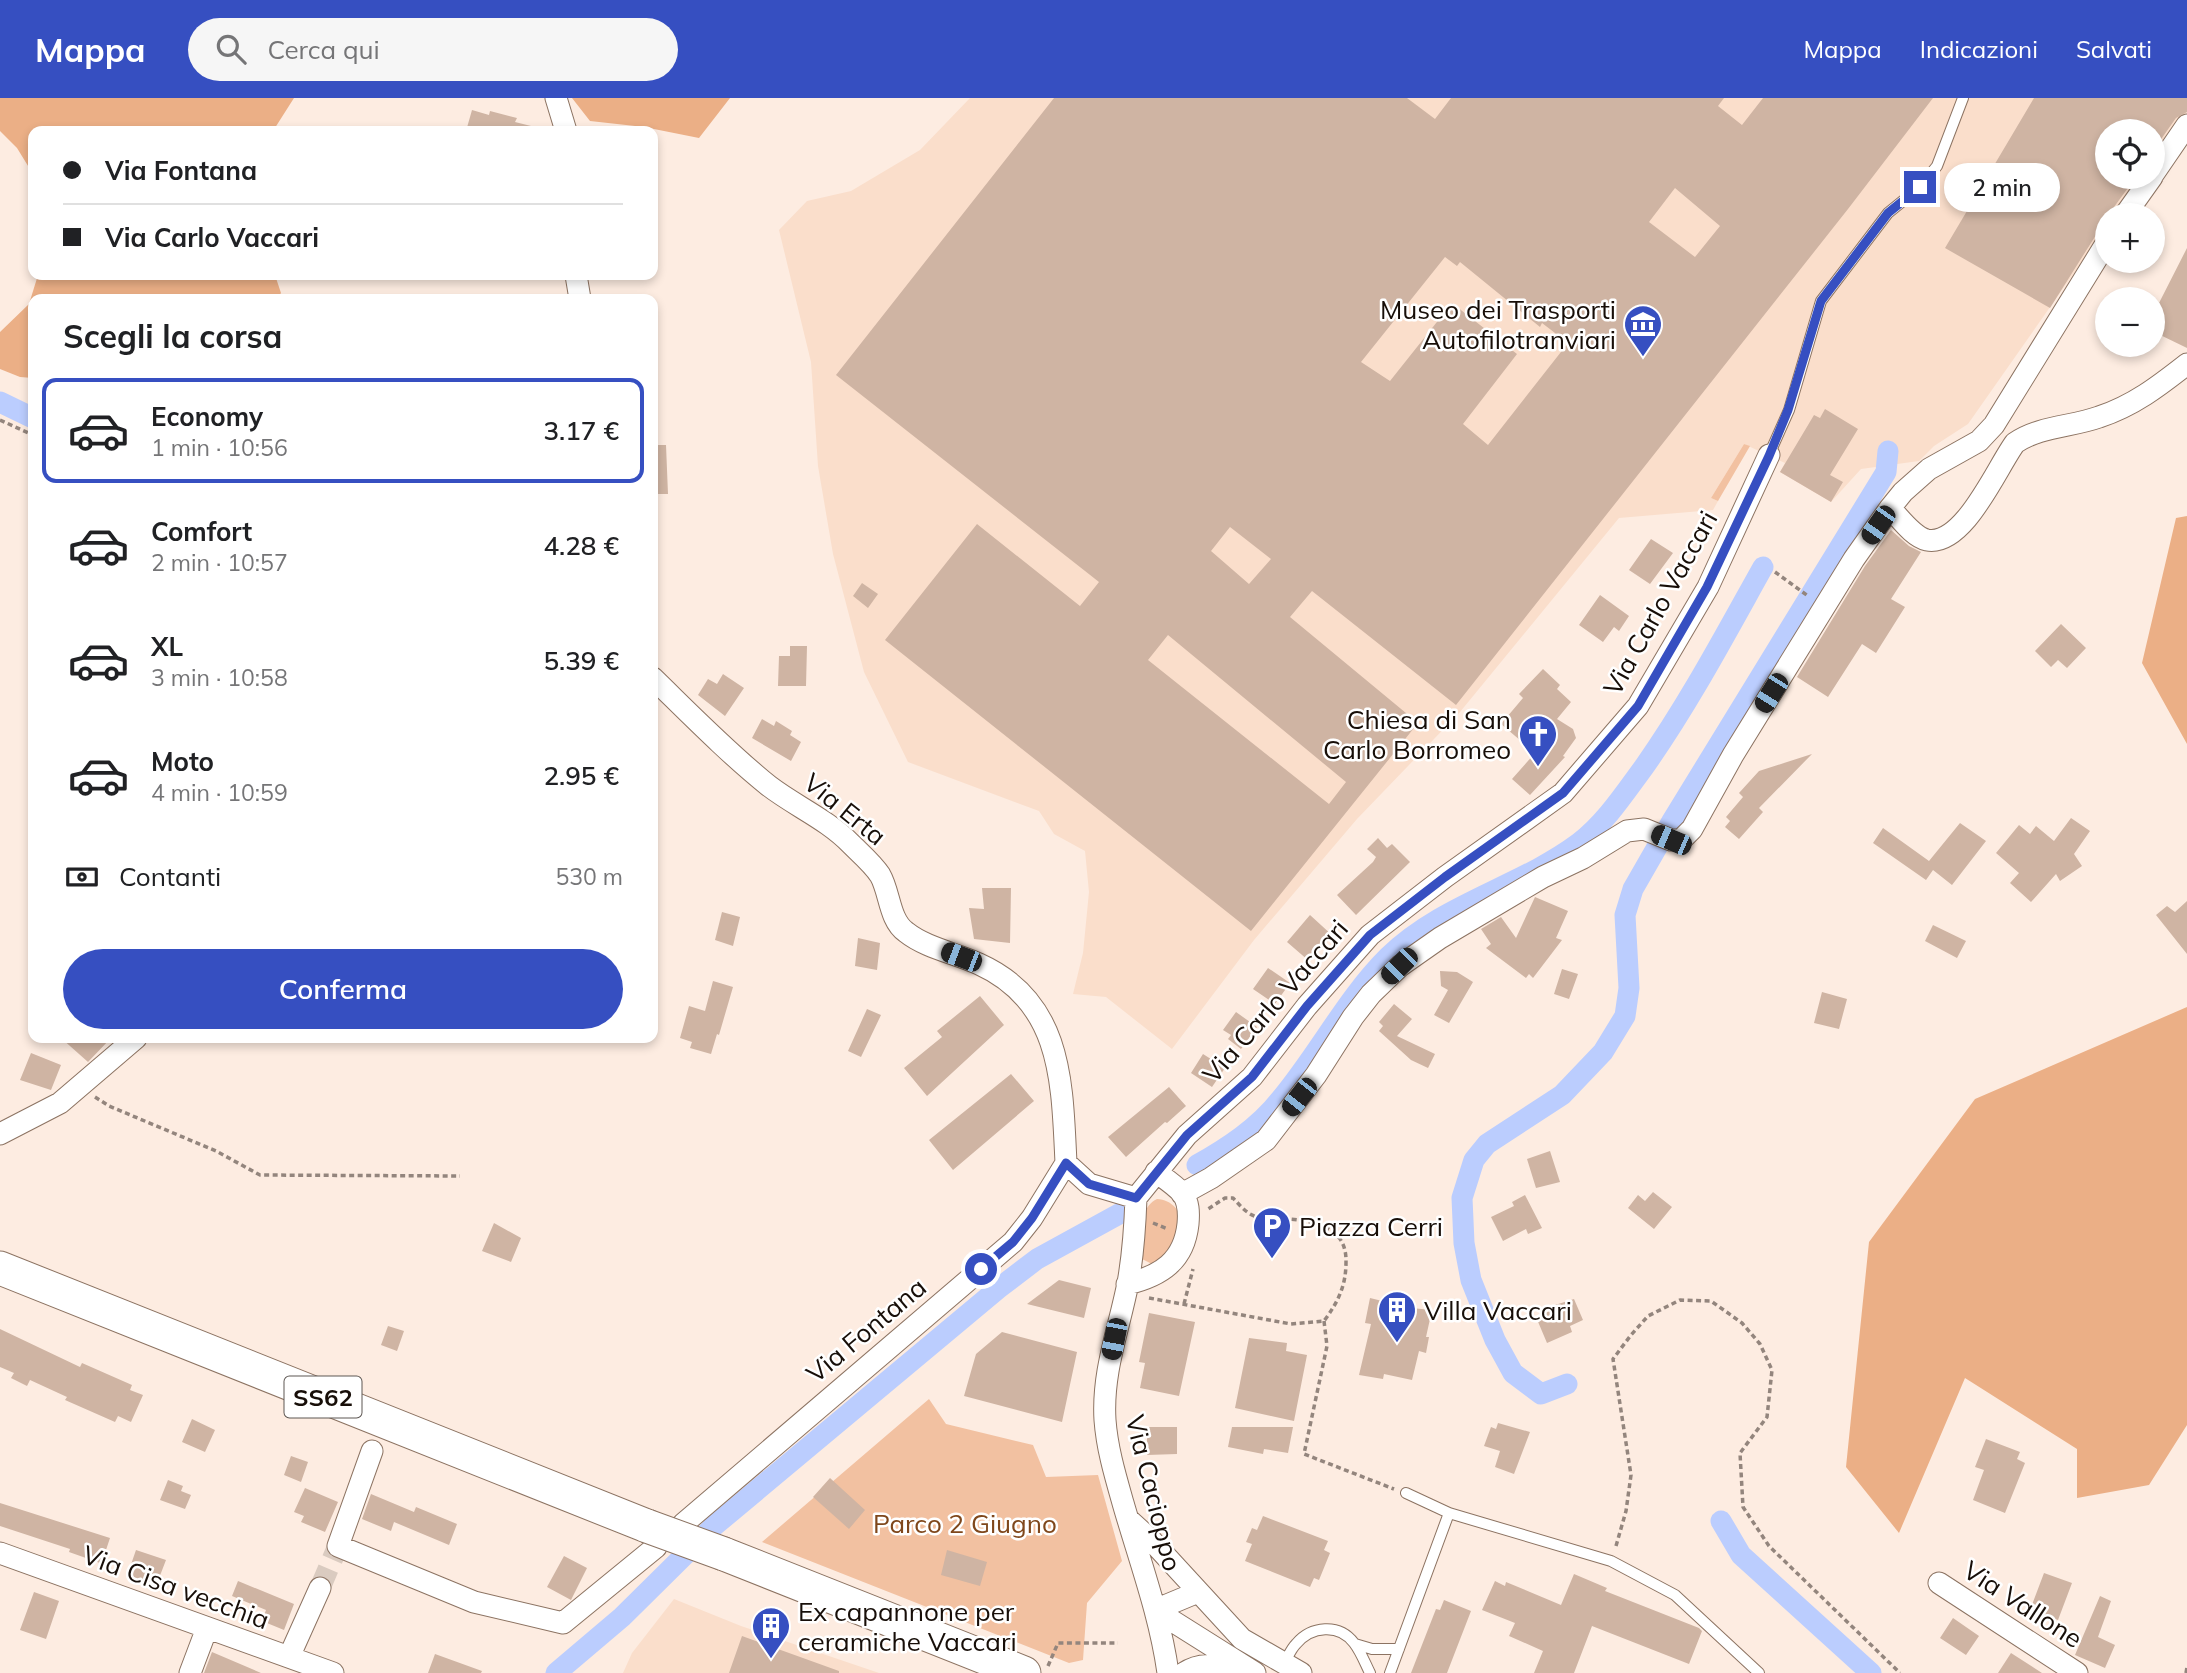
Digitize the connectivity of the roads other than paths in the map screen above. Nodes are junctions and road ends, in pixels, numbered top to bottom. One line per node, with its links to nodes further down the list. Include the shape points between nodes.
1 (556, 98): 4 (street)
2 (1963, 98): 8 (lane, Via Carlo Vaccari, via 1937,166 1888,213 1821,301)
3 (2187, 125): 5 (street)
4 (564, 126)
5 (2165, 157)
6 (2095, 261): 9 (street, via 1994,425 1979,441 1929,469)
7 (2187, 364): 9 (street, via 2123,409 2042,430 2015,443 1967,519 1947,536 1936,540 1919,536)
8 (1769, 456): 14 (street, Via Carlo Vaccari, via 1707,587 1638,706 1563,793 1370,935 1252,1077 1187,1135)
9 (1890, 508): 15 (street, via 1681,840 1647,830 1617,835 1399,966 1353,1017 1266,1140)
10 (658, 683): 13 (street, Via Erta, via 769,786 848,841 879,874 904,932 1012,982 1031,1003 1057,1058)
11 (130, 1043): 12 (street, via 60,1103)
12 (0, 1135)
13 (1066, 1163): 16 (street, via 1089,1184); 23 (street, Via Fontana, via 1013,1242)
14 (1156, 1172): 15 (street); 16 (street, Via Carlo Vaccari)
15 (1182, 1194): 18 (street, via 1189,1209 1182,1250 1149,1279)
16 (1136, 1198): 18 (street)
17 (0, 1268): 24 (main road, SS62)
18 (1126, 1289): 22 (street, Via Cacioppo, via 1104,1399 1108,1445)
19 (372, 1451): 24 (street, via 338,1546 474,1602 564,1623)
20 (1406, 1493): 21 (lane)
21 (1449, 1513): 32 (lane); 43 (lane, via 1611,1561 1675,1595)
22 (1127, 1518): 28 (street); 29 (street, Via Cacioppo)
23 (683, 1524)
24 (651, 1536): 38 (main road, SS62, bridge, via 724,1553)
25 (0, 1553): 30 (street, Via Cisa vecchia)
26 (1938, 1583): 44 (street, Via Vallone)
27 (320, 1588): 33 (street)
28 (1198, 1592): 29 (street); 34 (street, via 1242,1639)
29 (1155, 1610): 35 (street); 39 (street, Via Cacioppo)
30 (207, 1628): 33 (street, Via Cisa vecchia); 36 (street)
31 (1355, 1644): 32 (lane); 34 (lane, via 1335,1630 1309,1632 1295,1644); 41 (lane)
32 (1399, 1649): 42 (lane)
33 (289, 1657): 37 (street, Via Cisa vecchia)
34 (1293, 1668)
35 (1254, 1672): 40 (street, via 1208,1664)
36 (190, 1673)
37 (333, 1673)
38 (1024, 1673)
39 (1168, 1673)
40 (1184, 1673)
41 (1370, 1673)
42 (1390, 1673)
43 (1759, 1673)
44 (2077, 1673)

